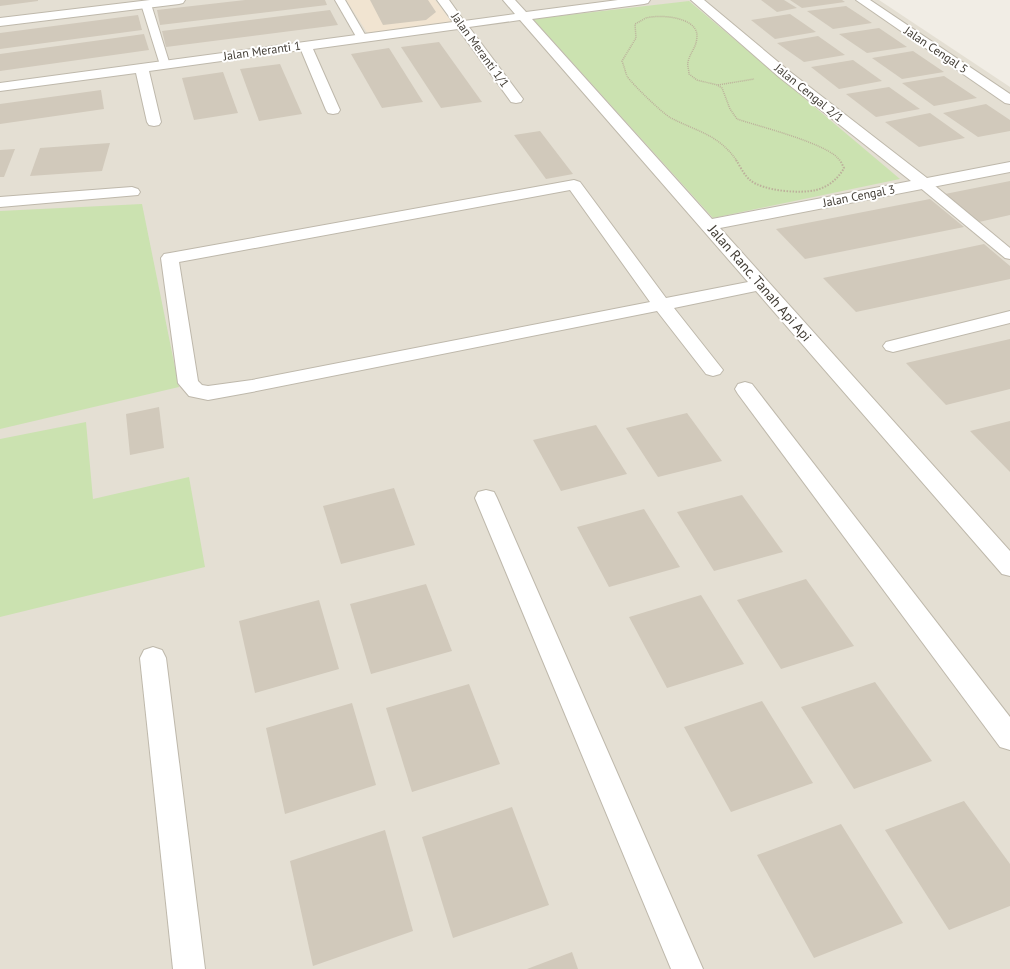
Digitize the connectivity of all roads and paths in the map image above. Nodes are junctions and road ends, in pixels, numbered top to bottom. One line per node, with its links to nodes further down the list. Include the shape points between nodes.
1 (73, 0): 10 (street)
2 (179, 0): 9 (street)
3 (340, 0): 14 (lane)
4 (443, 0): 13 (street, Jalan Meranti 1/1)
5 (509, 0): 11 (street, Jalan Ranc. Tanah Api Api)
6 (644, 0): 11 (street, Jalan Meranti 1)
7 (697, 0): 18 (street, Jalan Cengal 2/1)
8 (862, 0): 22 (street, Jalan Cengal 5)
9 (146, 4): 10 (street); 16 (lane)
10 (76, 12): 12 (street)
11 (524, 17): 13 (street, Jalan Meranti 1); 29 (street, Jalan Ranc. Tanah Api Api)
12 (0, 22)
13 (462, 24): 14 (street, Jalan Meranti 1); 21 (street, Jalan Meranti 1/1)
14 (362, 38): 15 (street, Jalan Meranti 1)
15 (305, 45): 16 (street, Jalan Meranti 1); 23 (street)
16 (165, 65): 17 (street, Jalan Meranti 1)
17 (142, 68): 20 (street, Jalan Meranti 1); 24 (street)
18 (784, 74): 19 (path); 26 (street, Jalan Cengal 2/1)
19 (717, 85): 19 (path, via 697,80 689,74 688,62 698,39 698,31 691,23 663,17 647,18 635,24 636,38 622,62 627,76 669,116 710,135 729,150 750,180 779,191 815,190 839,177 844,168 838,157 820,146 737,119 722,88)
20 (0, 87)
21 (516, 99)
22 (1010, 100)
23 (333, 110)
24 (154, 122)
25 (1010, 167): 26 (street, Jalan Cengal 3)
26 (923, 183): 29 (street, Jalan Cengal 3); 30 (lane)
27 (132, 192): 28 (street)
28 (0, 202)
29 (709, 225): 31 (street, Jalan Ranc. Tanah Api Api)
30 (1010, 255)
31 (762, 285): 32 (street); 38 (street, Jalan Ranc. Tanah Api Api)
32 (662, 305): 32 (street, via 208,393 196,391 188,383 170,258 574,185); 35 (street)
33 (1010, 317): 34 (street)
34 (893, 346)
35 (713, 370)
36 (745, 389): 40 (street)
37 (486, 498): 42 (street)
38 (1010, 567)
39 (153, 658): 41 (street)
40 (1010, 738)
41 (190, 969)
42 (687, 969)

